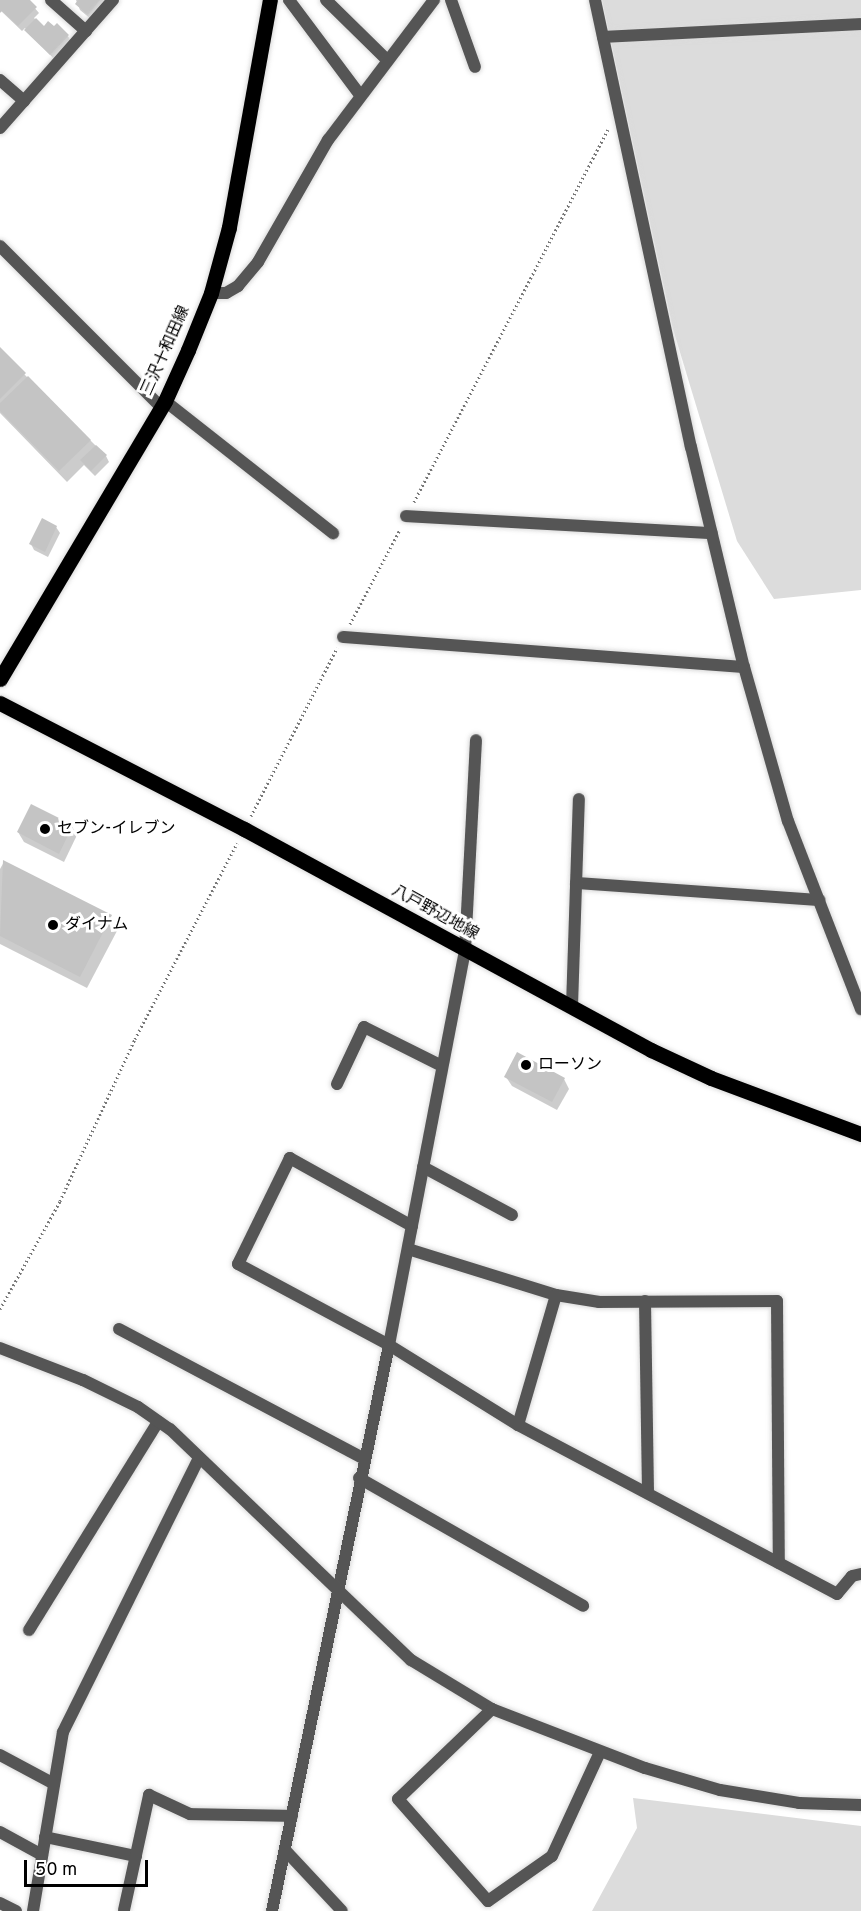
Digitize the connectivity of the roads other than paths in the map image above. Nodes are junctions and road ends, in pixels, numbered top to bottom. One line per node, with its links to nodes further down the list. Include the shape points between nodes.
1 (51, 0): 10 (street)
2 (113, 0): 10 (street)
3 (270, 0): 19 (main road, 三沢十和田線, via 229,227)
4 (289, 0): 15 (street)
5 (326, 0): 12 (street)
6 (434, 0): 12 (street)
7 (450, 0): 13 (street)
8 (595, 0): 11 (street)
9 (861, 24): 11 (street)
10 (86, 31): 16 (street)
11 (603, 37): 23 (street)
12 (387, 60): 15 (street)
13 (475, 68)
14 (0, 80): 16 (street)
15 (360, 95): 19 (street, via 328,140 258,262 238,286 226,293)
16 (24, 101): 17 (street)
17 (0, 128)
18 (0, 246): 20 (street)
19 (211, 293): 20 (main road, 三沢十和田線)
20 (163, 404): 22 (street); 26 (main road, 三沢十和田線)
21 (406, 516): 23 (street)
22 (333, 533)
23 (712, 533): 25 (street)
24 (343, 637): 25 (street)
25 (744, 667): 31 (street, via 788,821)
26 (0, 679)
27 (0, 703): 32 (main road, 八戸野辺地線, via 244,829)
28 (476, 740): 32 (street)
29 (579, 799): 30 (street)
30 (576, 883): 31 (street); 33 (street)
31 (819, 900): 34 (street)
32 (465, 950): 33 (main road, 八戸野辺地線); 35 (street)
33 (572, 1006): 37 (main road, 八戸野辺地線, via 711,1078)
34 (861, 1007)
35 (442, 1066): 36 (street, via 364,1027); 38 (street)
36 (337, 1084)
37 (861, 1134)
38 (423, 1167): 39 (street); 40 (street)
39 (512, 1215)
40 (412, 1226): 41 (street); 45 (street, via 290,1158 238,1264)
41 (408, 1249): 42 (street); 45 (street)
42 (556, 1295): 43 (street, via 599,1302); 48 (street)
43 (645, 1301): 52 (street); 53 (street, via 777,1301)
44 (119, 1329): 50 (street)
45 (389, 1346): 48 (street); 50 (street)
46 (0, 1348): 47 (street, via 83,1380)
47 (158, 1422): 49 (street); 57 (street)
48 (518, 1425): 52 (street)
49 (199, 1458): 55 (street); 61 (street, via 63,1732)
50 (363, 1458): 51 (street)
51 (359, 1478): 55 (street); 56 (street)
52 (648, 1493): 53 (street)
53 (779, 1563): 54 (street, via 837,1594 852,1576)
54 (861, 1574)
55 (336, 1592): 58 (street, via 411,1660); 63 (street)
56 (583, 1606)
57 (30, 1630)
58 (492, 1709): 59 (street); 59 (street, via 398,1799 488,1901 552,1856)
59 (600, 1752): 62 (street, via 720,1790 799,1803)
60 (0, 1755): 61 (street)
61 (54, 1784): 65 (street)
62 (861, 1805)
63 (292, 1816): 66 (street); 68 (street, via 190,1814 149,1795)
64 (0, 1832): 67 (street)
65 (45, 1837): 67 (street); 68 (street)
66 (285, 1850): 73 (street); 74 (street)
67 (42, 1855): 72 (street)
68 (136, 1856): 70 (street)
69 (0, 1903): 71 (street)
70 (124, 1910)
71 (16, 1911)
72 (33, 1911)
73 (272, 1911)
74 (342, 1911)

